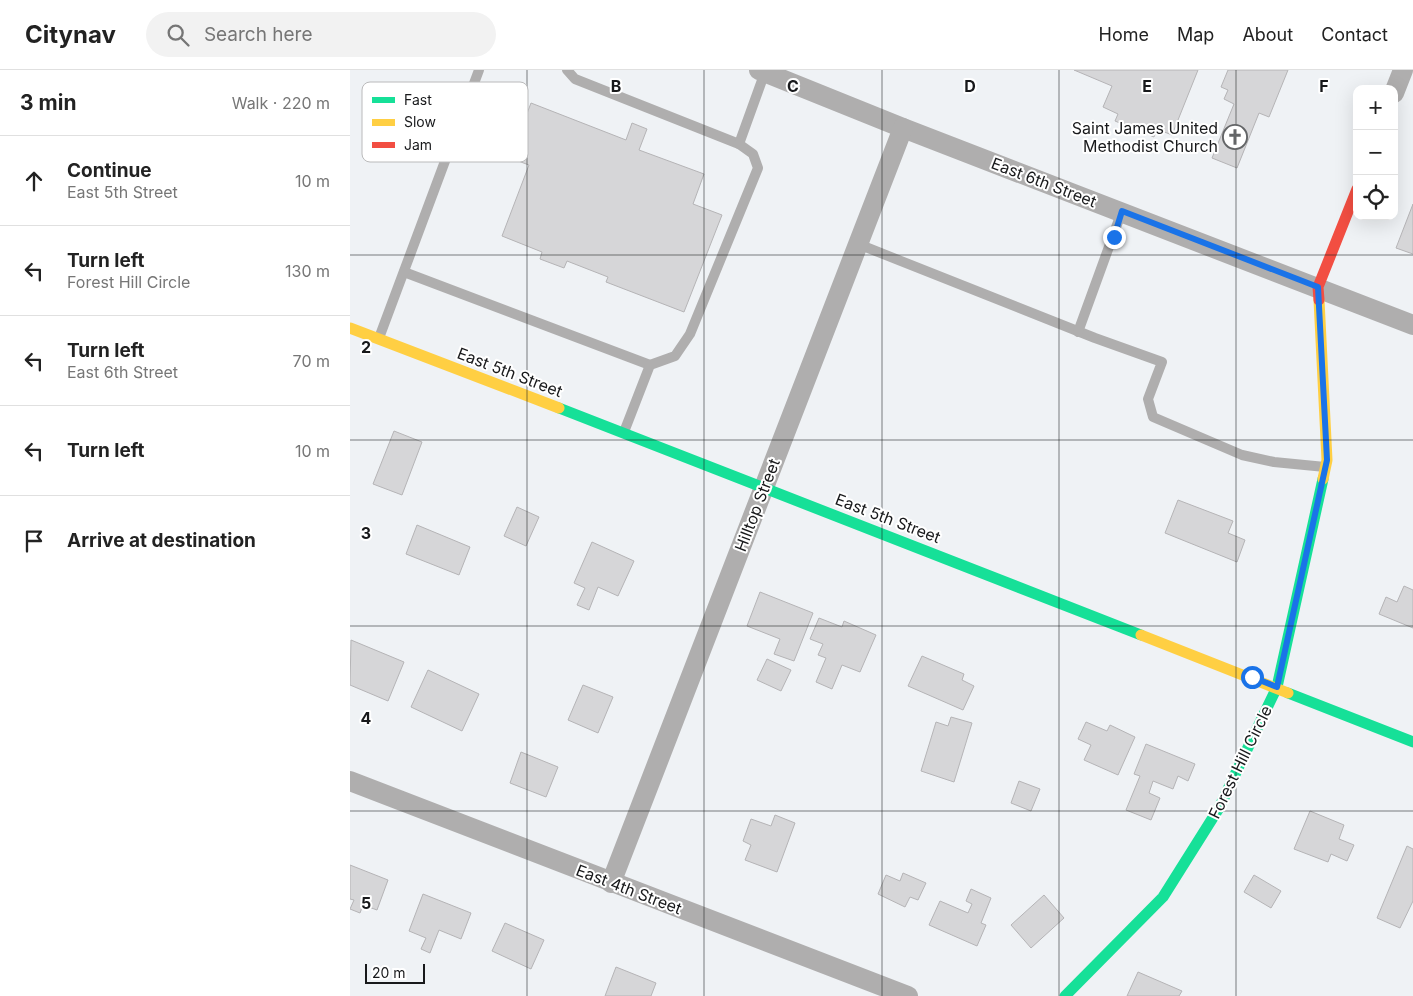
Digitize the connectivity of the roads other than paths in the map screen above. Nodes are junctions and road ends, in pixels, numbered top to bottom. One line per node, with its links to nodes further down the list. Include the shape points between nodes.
1 (479, 70): 5 (lane)
2 (567, 70): 8 (lane, via 575,79)
3 (1403, 70): 6 (street)
4 (762, 71): 7 (street, East 6th Street); 8 (lane)
5 (475, 82)
6 (1397, 85)
7 (903, 128): 11 (street, East 6th Street); 12 (street, Hilltop Street)
8 (739, 144): 19 (lane, via 753,154 758,168 704,304 690,334 674,356)
9 (445, 162): 13 (lane)
10 (1353, 199): 14 (main road, Forest Hill Circle)
11 (1122, 211): 14 (street, East 6th Street); 17 (lane)
12 (858, 244): 17 (lane); 22 (street, Hilltop Street)
13 (404, 272): 18 (lane); 19 (lane)
14 (1318, 287): 15 (street, East 6th Street); 21 (main road, Forest Hill Circle)
15 (1413, 325)
16 (350, 328): 18 (main road, East 5th Street)
17 (1078, 332): 21 (lane, via 1162,362 1148,399 1153,417 1242,455)
18 (378, 339): 20 (main road, East 5th Street)
19 (650, 365): 20 (lane)
20 (623, 433): 22 (main road, East 5th Street)
21 (1326, 468): 23 (main road, Forest Hill Circle)
22 (764, 487): 23 (main road, East 5th Street); 26 (street, Hilltop Street)
23 (1277, 687): 24 (main road, East 5th Street); 28 (main road, Forest Hill Circle, via 1219,808 1164,897)
24 (1413, 742)
25 (350, 781): 26 (street, East 4th Street)
26 (611, 882): 27 (street, East 4th Street)
27 (908, 996)
28 (1065, 996)

